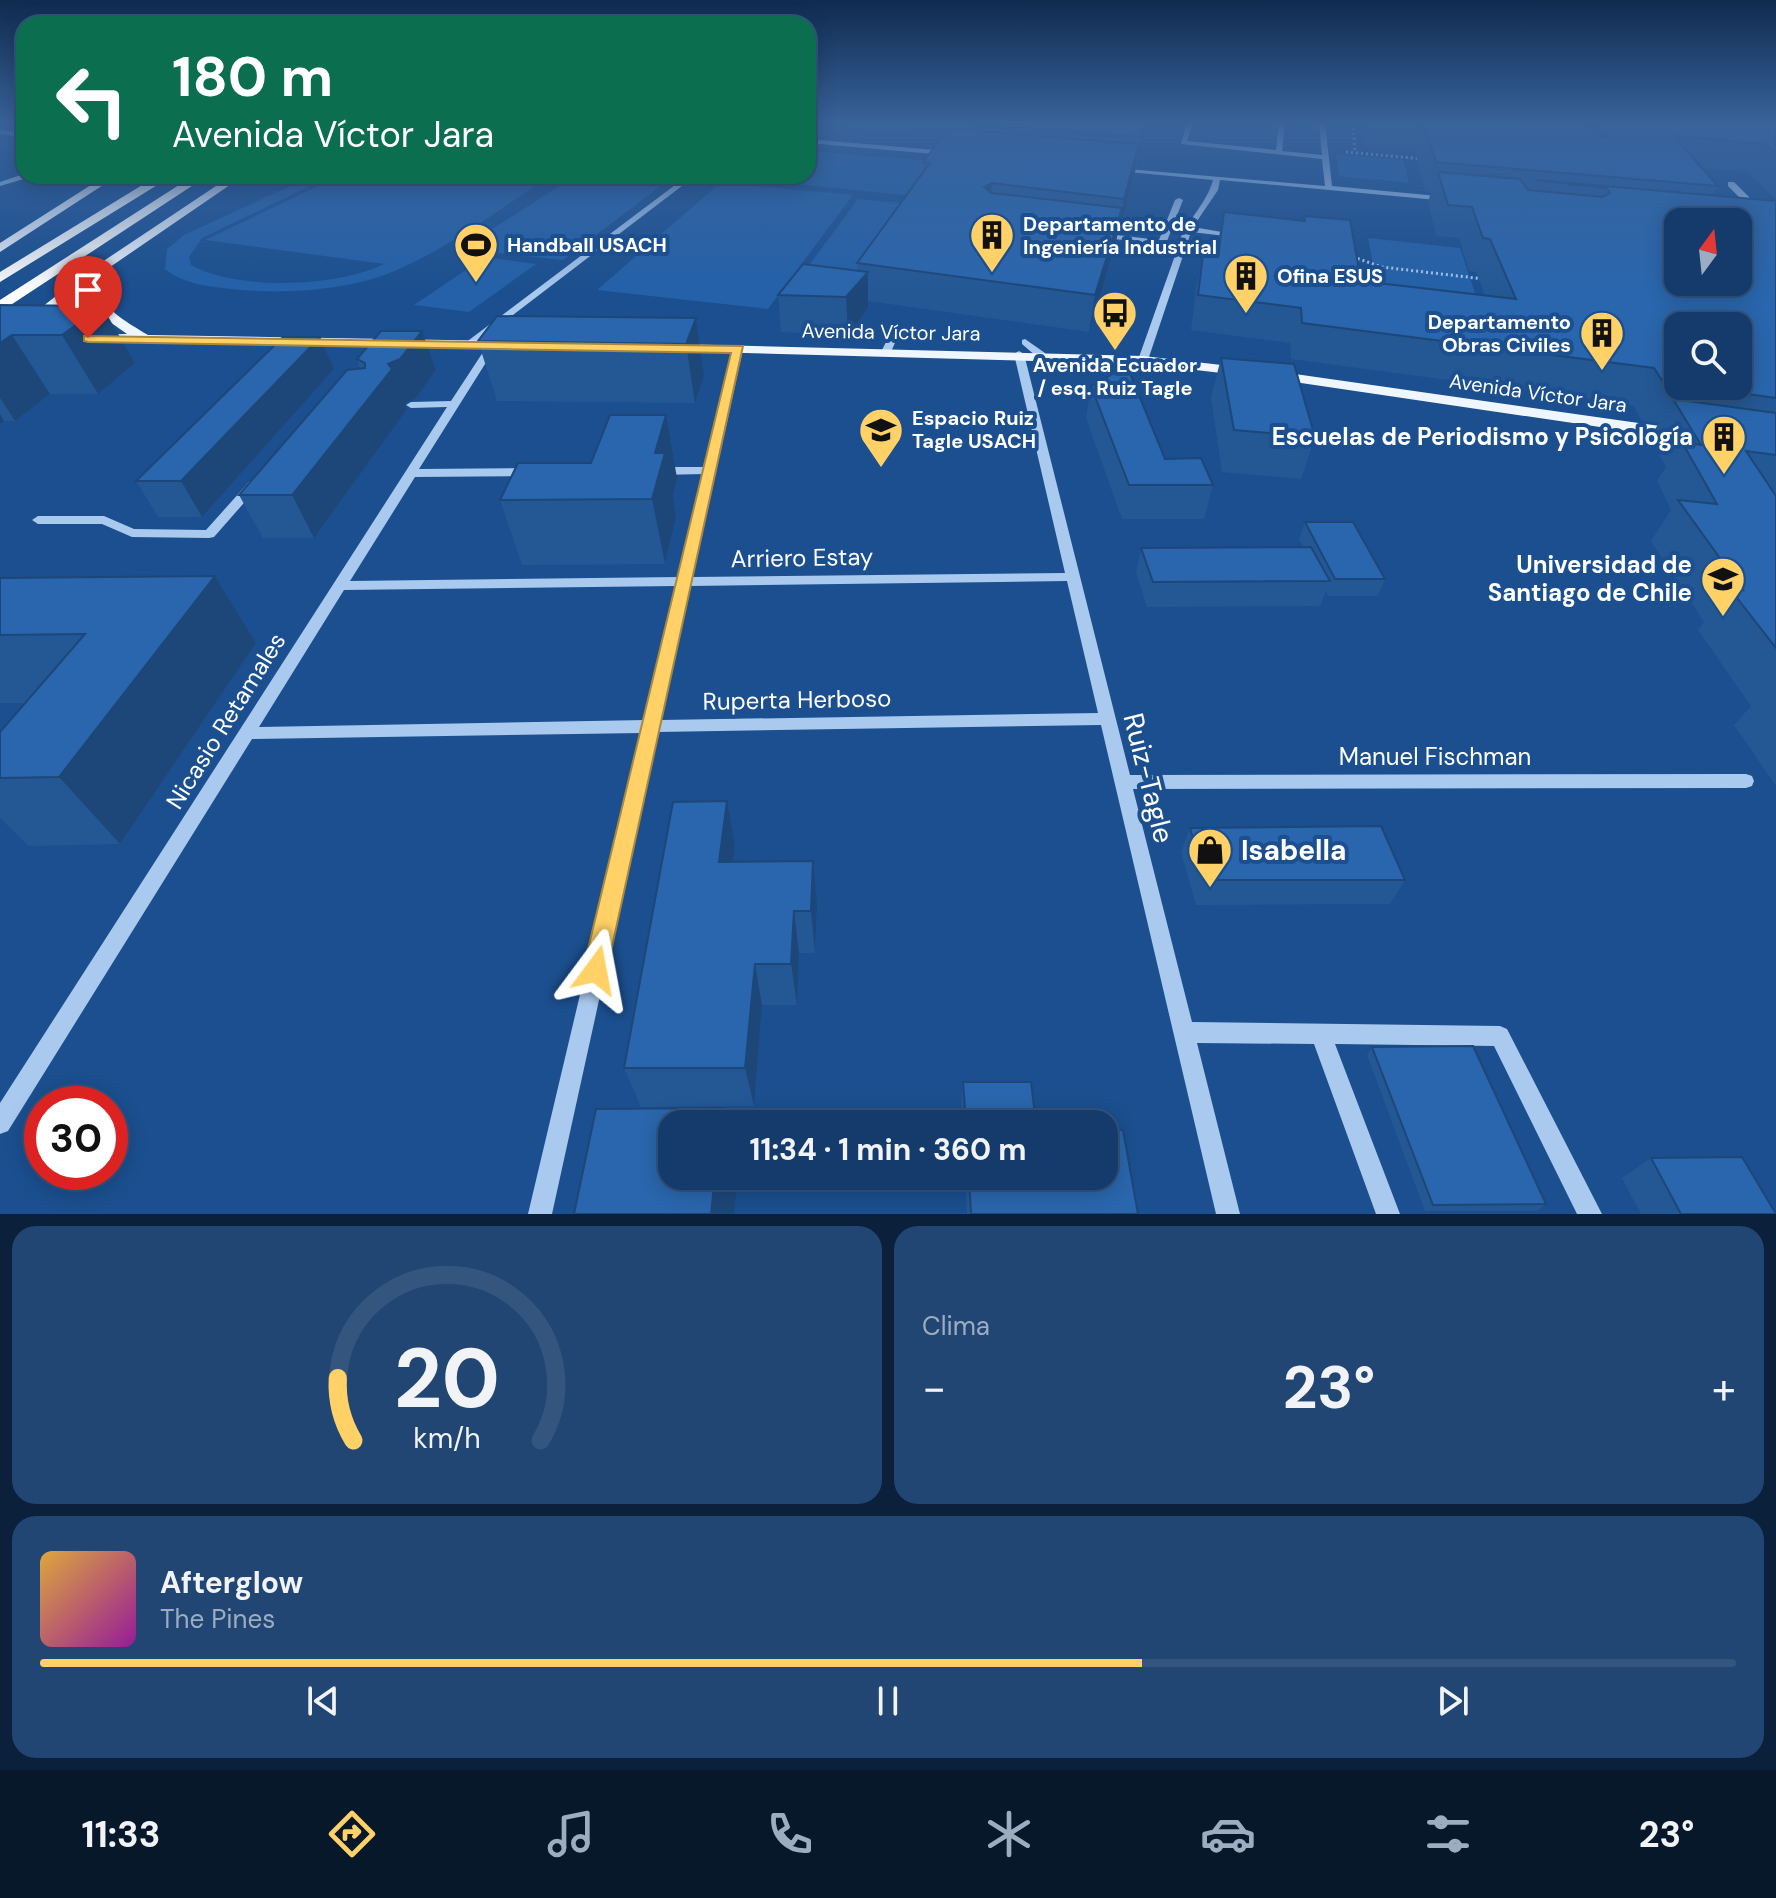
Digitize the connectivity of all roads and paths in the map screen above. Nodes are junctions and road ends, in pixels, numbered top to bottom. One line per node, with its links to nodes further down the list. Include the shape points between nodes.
1 (1217, 180): 14 (street)
2 (1236, 180): 10 (street)
3 (1328, 180): 10 (street)
4 (100, 184): 19 (main road)
5 (153, 184): 22 (highway)
6 (189, 184): 24 (highway)
7 (226, 184): 21 (main road)
8 (680, 184): 30 (street)
9 (1731, 184): 13 (street)
10 (1329, 188): 12 (street)
11 (1179, 200): 17 (street)
12 (1466, 200)
13 (1763, 217)
14 (1188, 229): 16 (street); 18 (street)
15 (1084, 233): 17 (street)
16 (1251, 236)
17 (1162, 243): 18 (street)
18 (1183, 245): 37 (street)
19 (0, 248)
20 (1353, 257): 23 (path, via 1382,267)
21 (88, 277): 28 (main road, via 93,297 115,321); 29 (main road)
22 (0, 278)
23 (1488, 280)
24 (0, 307)
25 (893, 336): 36 (street)
26 (34, 337): 29 (main road)
27 (74, 338): 28 (main road)
28 (147, 339): 30 (main road)
29 (3, 340)
30 (468, 345): 31 (main road)
31 (492, 345): 32 (main road); 38 (street, Nicasio Retamales)
32 (524, 345)
33 (661, 348): 35 (main road, Avenida Víctor Jara)
34 (1022, 348): 36 (main road, Avenida Víctor Jara); 37 (main road, Avenida Víctor Jara, via 1041,355); 47 (street, Ruiz-Tagle)
35 (738, 349): 36 (main road, Avenida Víctor Jara); 41 (street)
36 (886, 352)
37 (1143, 360): 40 (main road, Avenida Víctor Jara)
38 (455, 404): 39 (street); 44 (street, Nicasio Retamales)
39 (411, 405)
40 (1698, 436)
41 (710, 470): 42 (street); 48 (street)
42 (650, 471)
43 (544, 472): 44 (street)
44 (412, 473): 49 (street, Nicasio Retamales)
45 (258, 478): 46 (street, via 209,534 132,533 104,520)
46 (38, 520)
47 (1073, 577): 48 (street, Arriero Estay); 50 (street, Ruiz-Tagle)
48 (685, 582): 49 (street, Arriero Estay); 51 (street)
49 (340, 586): 52 (street, Nicasio Retamales)
50 (1107, 719): 51 (street, Ruperta Herboso); 54 (street, Ruiz-Tagle)
51 (652, 726): 52 (street, Ruperta Herboso); 58 (street)
52 (247, 733): 57 (street, Nicasio Retamales)
53 (1746, 781): 54 (street, Manuel Fischman)
54 (1123, 782): 55 (street, Ruiz-Tagle)
55 (1184, 1032): 56 (street); 59 (street, Ruiz-Tagle)
56 (1320, 1033): 60 (street); 61 (street, via 1500,1036)
57 (0, 1123)
58 (540, 1214)
59 (1228, 1214)
60 (1388, 1214)
61 (1590, 1214)

